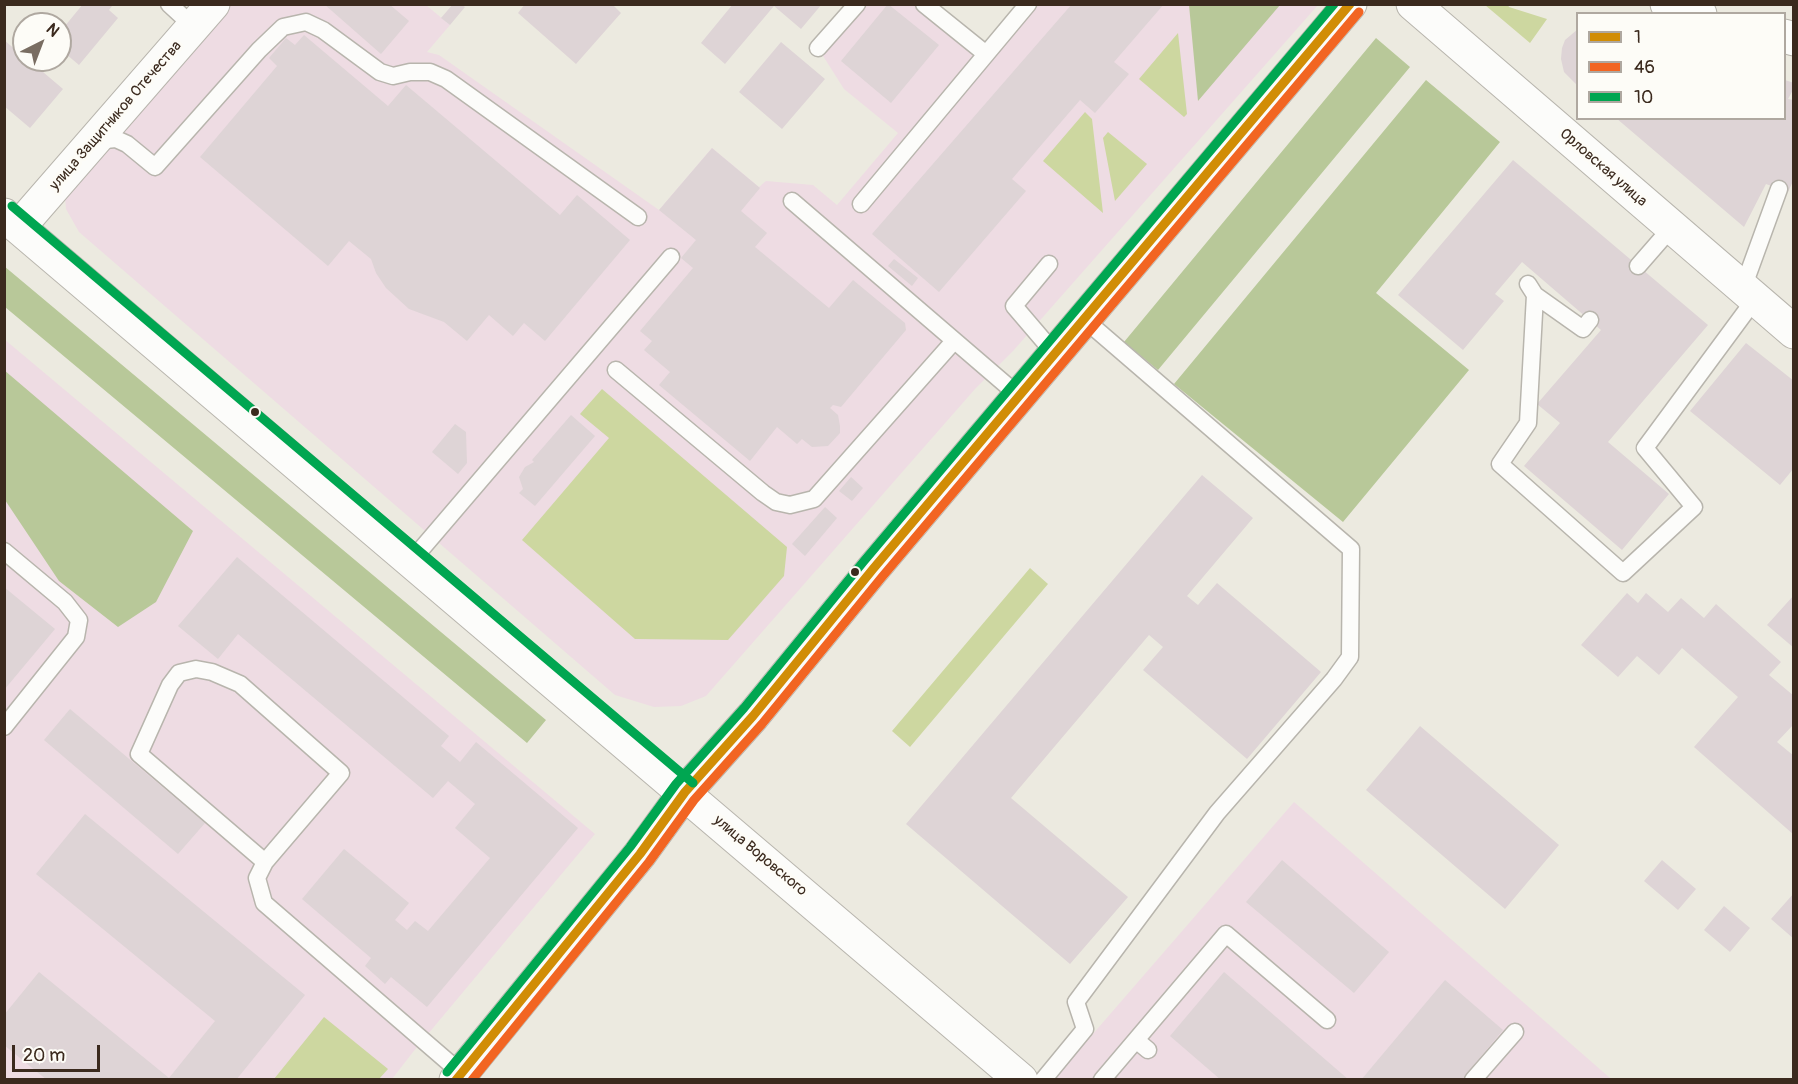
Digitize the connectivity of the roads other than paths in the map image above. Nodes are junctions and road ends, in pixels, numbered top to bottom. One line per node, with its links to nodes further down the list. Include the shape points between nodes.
1 (169, 4): 9 (lane)
2 (856, 4): 10 (lane)
3 (924, 4): 11 (lane)
4 (1028, 4): 11 (lane)
5 (1350, 4): 23 (main road)
6 (1413, 4): 18 (main road, Орловская улица)
7 (1667, 4): 8 (main road)
8 (1693, 12)
9 (203, 16): 12 (main road, улица Защитников Отечества)
10 (818, 48)
11 (986, 54): 15 (lane)
12 (88, 146): 16 (lane, via 116,139 155,167 259,50 284,27 306,22 380,72 393,76 430,72 446,79); 17 (main road, улица Защитников Отечества)
13 (1779, 189): 22 (lane)
14 (792, 201): 26 (lane)
15 (861, 204)
16 (638, 217)
17 (12, 221): 31 (main road, улица Воровского)
18 (1672, 227): 21 (lane); 22 (main road, Орловская улица)
19 (671, 256): 31 (lane)
20 (1049, 264): 27 (lane, via 1014,306)
21 (1638, 266)
22 (1749, 293): 24 (lane, via 1645,448 1694,507 1623,573 1500,464 1528,423 1532,289 1583,329); 25 (main road, Орловская улица)
23 (1084, 319): 27 (main road); 39 (lane, via 1351,549 1350,657 1217,813 1076,1002 1085,1029)
24 (1590, 320)
25 (1794, 332)
26 (954, 340): 28 (lane, via 814,499 790,505 763,493); 29 (lane)
27 (1055, 354): 29 (main road)
28 (616, 370)
29 (1019, 396): 33 (main road)
30 (4, 551): 32 (lane, via 65,602 79,620 76,637)
31 (412, 560): 33 (main road, улица Воровского)
32 (4, 727)
33 (686, 792): 37 (main road); 38 (main road, улица Воровского)
34 (265, 862): 34 (lane, via 340,773 240,684 196,669 178,673 139,754); 37 (lane, via 257,878 264,903)
35 (1327, 1020): 40 (lane, via 1226,934 1142,1045)
36 (1515, 1032): 41 (lane)
37 (459, 1076)
38 (1021, 1080)
39 (1043, 1080)
40 (1102, 1080)
41 (1473, 1080)

